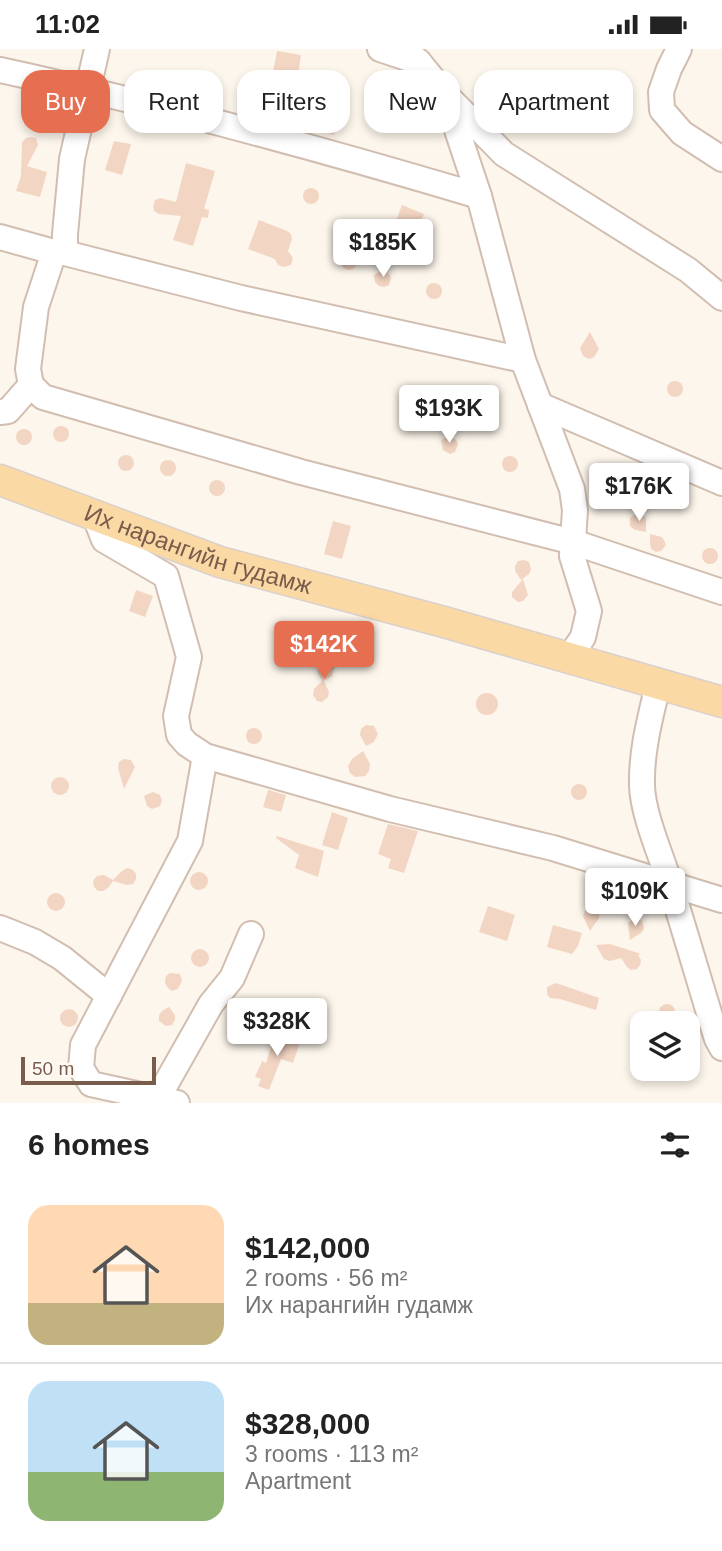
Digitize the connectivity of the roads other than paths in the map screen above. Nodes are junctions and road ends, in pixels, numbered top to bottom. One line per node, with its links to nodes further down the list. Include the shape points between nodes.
1 (97, 49): 6 (street)
2 (380, 49): 4 (street)
3 (679, 49): 13 (street, via 661,92 662,110 682,133)
4 (412, 56): 7 (street)
5 (0, 70): 8 (street)
6 (93, 70)
7 (424, 70)
8 (21, 74)
9 (110, 95): 14 (street)
10 (460, 110): 17 (street, via 504,155 688,269)
11 (78, 133): 16 (street)
12 (458, 133): 14 (street)
13 (722, 159)
14 (479, 197): 18 (street)
15 (0, 237): 16 (street)
16 (60, 252): 18 (street); 19 (street, via 36,307 28,369)
17 (722, 298)
18 (523, 361): 20 (street)
19 (31, 385): 21 (street, via 8,411); 25 (street, via 43,397 288,468)
20 (540, 405): 23 (street); 25 (street, via 572,489)
21 (0, 412)
22 (0, 480): 24 (main road, Их нарангийн гудамж)
23 (722, 483)
24 (95, 516): 27 (main road, Их нарангийн гудамж, via 220,562); 30 (street, via 104,540 166,576 188,657 176,716 179,735)
25 (573, 542): 26 (street); 27 (street, via 572,556 589,611 583,638)
26 (722, 592)
27 (569, 658): 28 (main road, Их нарангийн гудамж)
28 (658, 685): 29 (main road, Их нарангийн гудамж); 31 (street, via 646,733 642,789)
29 (722, 702)
30 (205, 756): 31 (street, via 390,809 552,848); 35 (street, via 190,841)
31 (670, 885): 32 (street); 36 (street)
32 (722, 899)
33 (0, 928): 35 (street, via 62,958)
34 (251, 934): 37 (street, via 232,978 211,1004)
35 (109, 996): 37 (street, via 83,1045 81,1068 91,1084)
36 (722, 1048)
37 (163, 1102)

